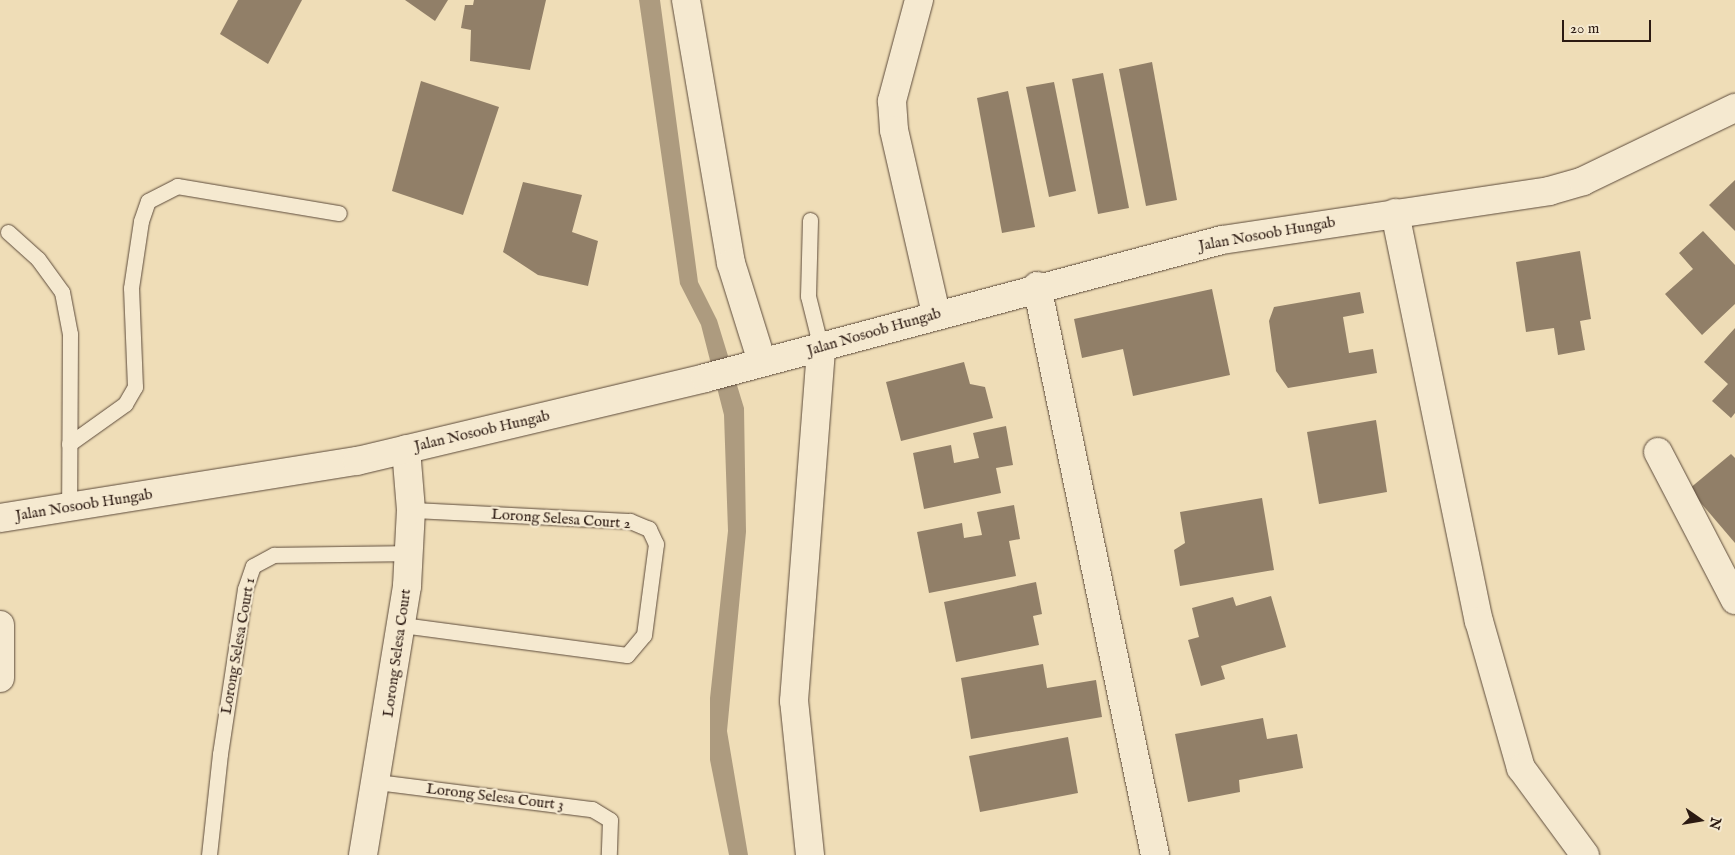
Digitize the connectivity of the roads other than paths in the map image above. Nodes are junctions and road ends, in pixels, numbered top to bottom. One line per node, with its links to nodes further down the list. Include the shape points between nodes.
1 (686, 0): 11 (street, via 731,263)
2 (919, 0): 9 (street, via 892,101 894,130)
3 (1735, 108): 5 (street, Jalan Nosoob Hungab, via 1584,181 1513,198)
4 (339, 213): 12 (lane, via 177,186 148,201 140,221 131,288 135,387 125,404)
5 (1395, 213): 8 (street, Jalan Nosoob Hungab, via 1222,240); 29 (street, via 1480,621 1521,768)
6 (810, 220): 10 (lane, via 808,296)
7 (8, 232): 12 (lane, via 38,258 62,292 70,334)
8 (1037, 286): 9 (street, Jalan Nosoob Hungab); 28 (street)
9 (936, 314): 10 (street, Jalan Nosoob Hungab)
10 (821, 348): 11 (street, Jalan Nosoob Hungab); 27 (street, via 794,701)
11 (755, 364): 13 (street, Jalan Nosoob Hungab)
12 (69, 444): 15 (lane)
13 (406, 449): 15 (street, Jalan Nosoob Hungab, via 357,461); 16 (street, Lorong Selesa Court)
14 (1658, 452): 19 (street)
15 (69, 507): 17 (street, Jalan Nosoob Hungab)
16 (411, 510): 18 (street, Lorong Selesa Court); 21 (lane, Lorong Selesa Court 2, via 630,521 648,529 656,544 644,635 627,655)
17 (0, 518)
18 (410, 553): 21 (street, Lorong Selesa Court); 24 (lane, Lorong Selesa Court 1, via 274,555 253,566 245,589 220,754)
19 (1735, 600)
20 (0, 625): 22 (street)
21 (402, 625): 23 (street, Lorong Selesa Court)
22 (0, 678)
23 (377, 782): 25 (street, Lorong Selesa Court); 26 (lane, Lorong Selesa Court 3, via 592,809 610,820)
24 (209, 855)
25 (363, 855)
26 (609, 855)
27 (810, 855)
28 (1155, 855)
29 (1585, 855)

